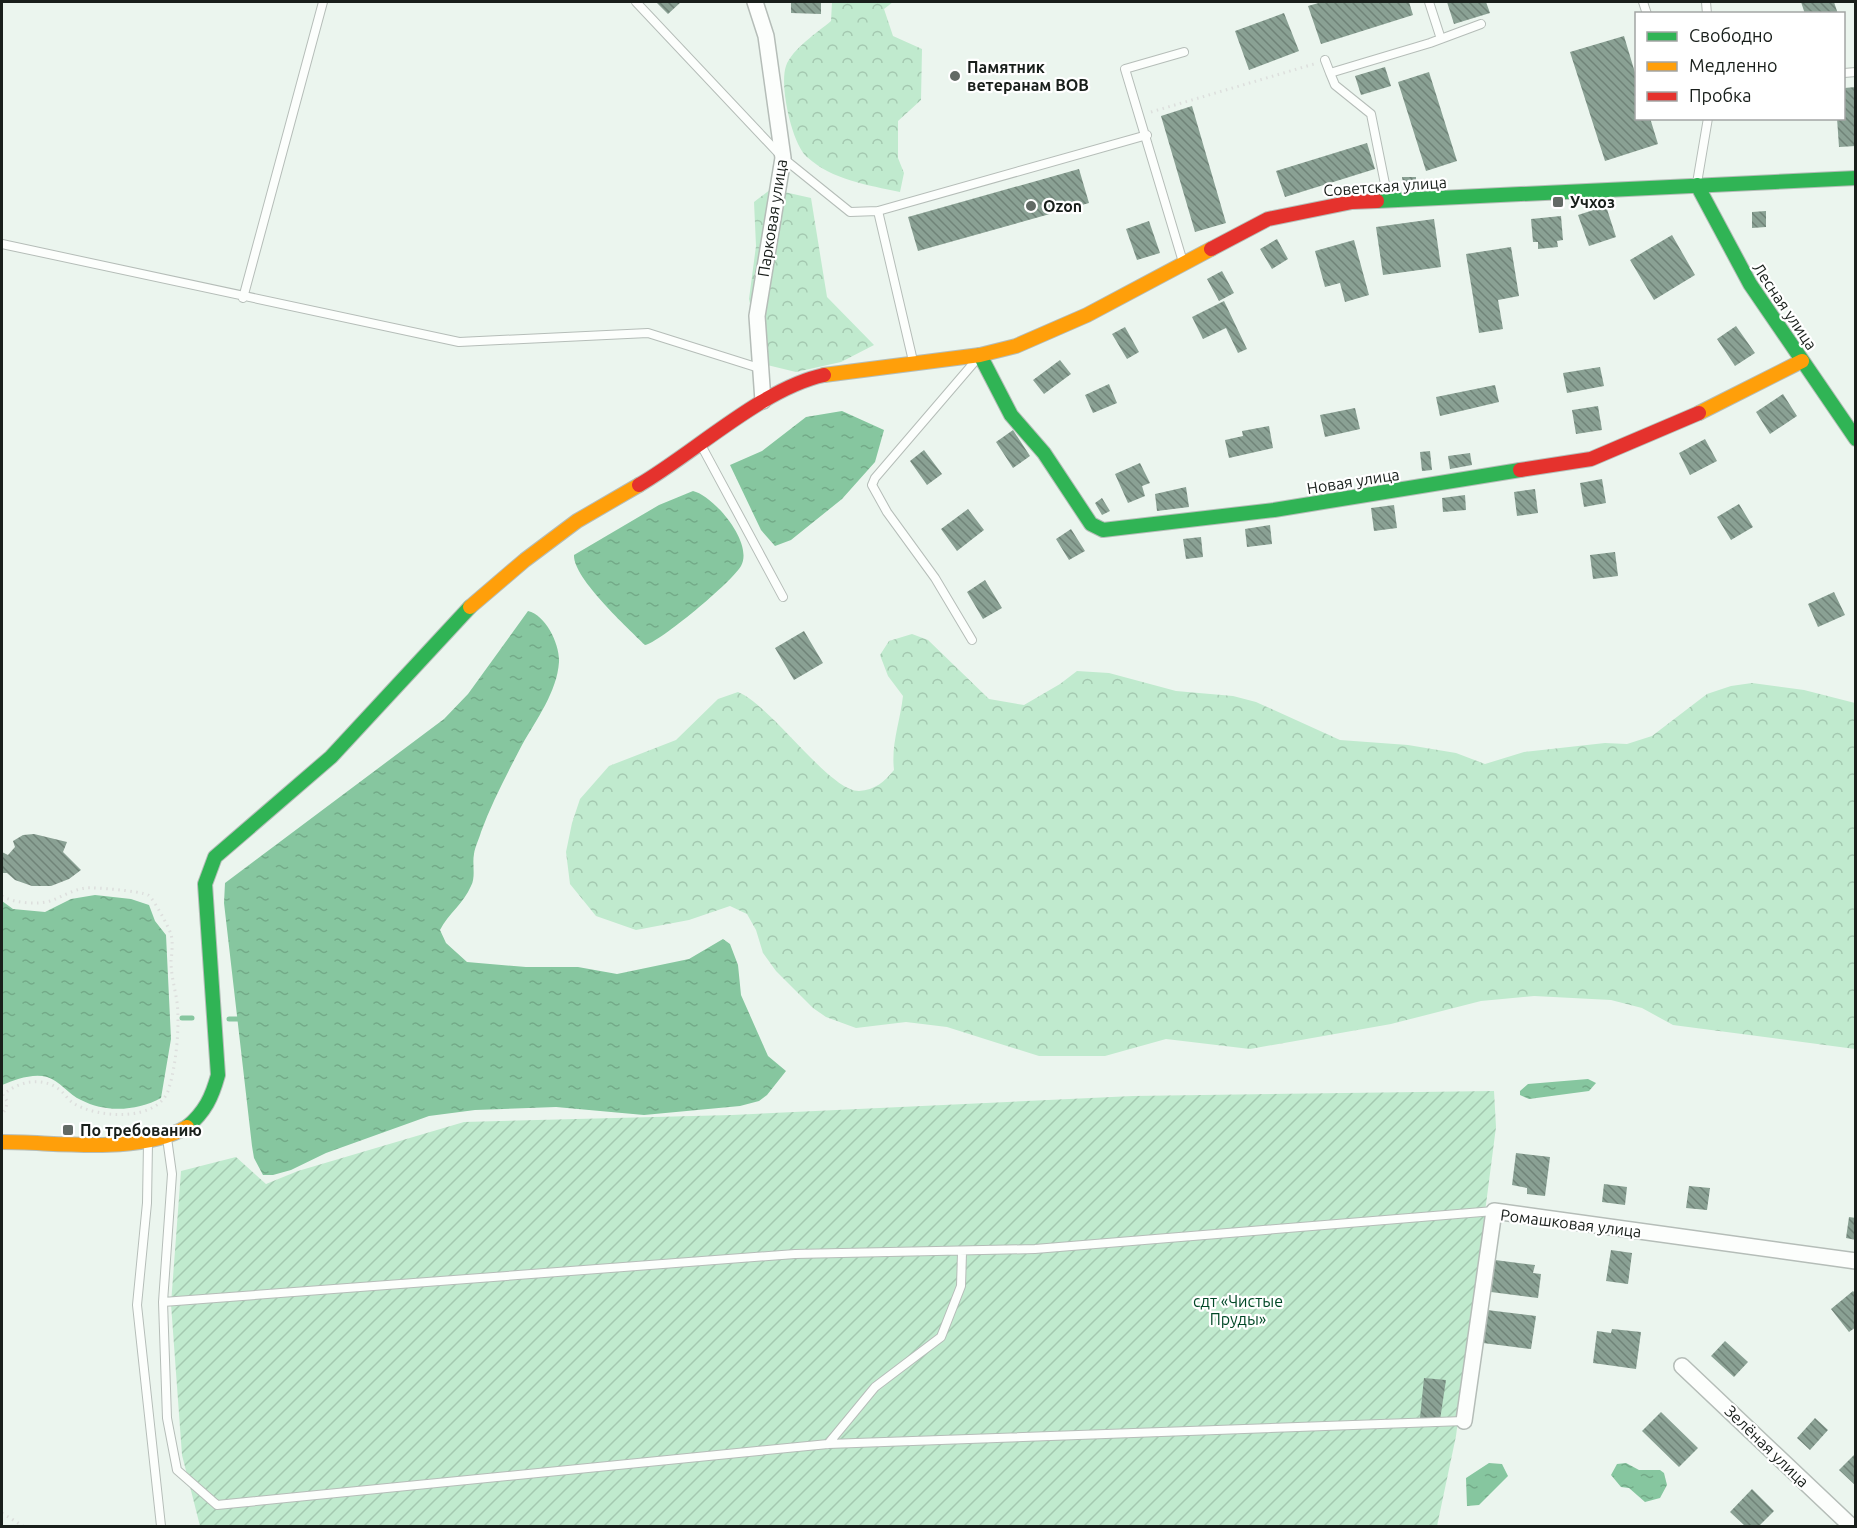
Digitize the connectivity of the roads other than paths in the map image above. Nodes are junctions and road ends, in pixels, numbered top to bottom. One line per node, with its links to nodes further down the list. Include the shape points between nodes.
1 (322, 2): 19 (lane)
2 (636, 2): 12 (lane)
3 (755, 2): 12 (street, Парковая улица, via 766,36)
4 (1429, 2): 6 (lane)
5 (1481, 24): 6 (lane)
6 (1441, 39): 9 (lane)
7 (1184, 52): 11 (lane, via 1125,69)
8 (1325, 60): 9 (lane)
9 (1330, 73): 15 (lane, via 1335,85 1371,114)
10 (1708, 120): 14 (lane)
11 (1147, 135): 16 (lane); 18 (lane)
12 (783, 158): 16 (lane, via 850,212); 23 (street, Парковая улица, via 757,316)
13 (1856, 177): 14 (main road, Советская улица)
14 (1697, 185): 15 (main road, Советская улица); 21 (main road, Лесная улица, via 1727,247)
15 (1388, 200): 18 (main road, Советская улица, via 1352,202 1268,219)
16 (878, 211): 22 (lane)
17 (2, 244): 19 (lane)
18 (1183, 264): 20 (main road, Советская улица, via 1053,331)
19 (243, 298): 23 (lane, via 459,342 648,333)
20 (980, 355): 21 (main road, Новая улица, via 1011,415 1044,453 1090,524 1103,530 1274,510 1591,459 1679,423); 22 (main road, Советская улица); 28 (lane, via 872,485)
21 (1802, 361): 25 (main road, Лесная улица)
22 (914, 363): 24 (main road, Советская улица, via 808,378)
23 (759, 368): 24 (street, Парковая улица)
24 (763, 401): 26 (main road, Советская улица)
25 (1856, 439)
26 (701, 445): 27 (lane); 29 (main road, Советская улица, via 577,521 525,560 471,607 331,757 215,857 205,884 218,1075 211,1102 202,1114)
27 (783, 597)
28 (972, 640)
29 (167, 1137): 30 (main road, Советская улица); 35 (lane, via 172,1174)
30 (148, 1141): 31 (main road, Советская улица); 39 (lane, via 147,1203 137,1305)
31 (2, 1142)
32 (1494, 1211): 33 (lane); 34 (street, Ромашковая улица); 37 (street, Ромашковая улица)
33 (962, 1253): 35 (lane, via 795,1254); 38 (lane, via 961,1286 941,1337 875,1387)
34 (1856, 1261)
35 (163, 1302): 38 (lane, via 167,1418 177,1470 217,1505)
36 (1682, 1366): 40 (street, Зелёная улица)
37 (1464, 1421): 38 (lane)
38 (828, 1444)
39 (161, 1527)
40 (1851, 1527)

